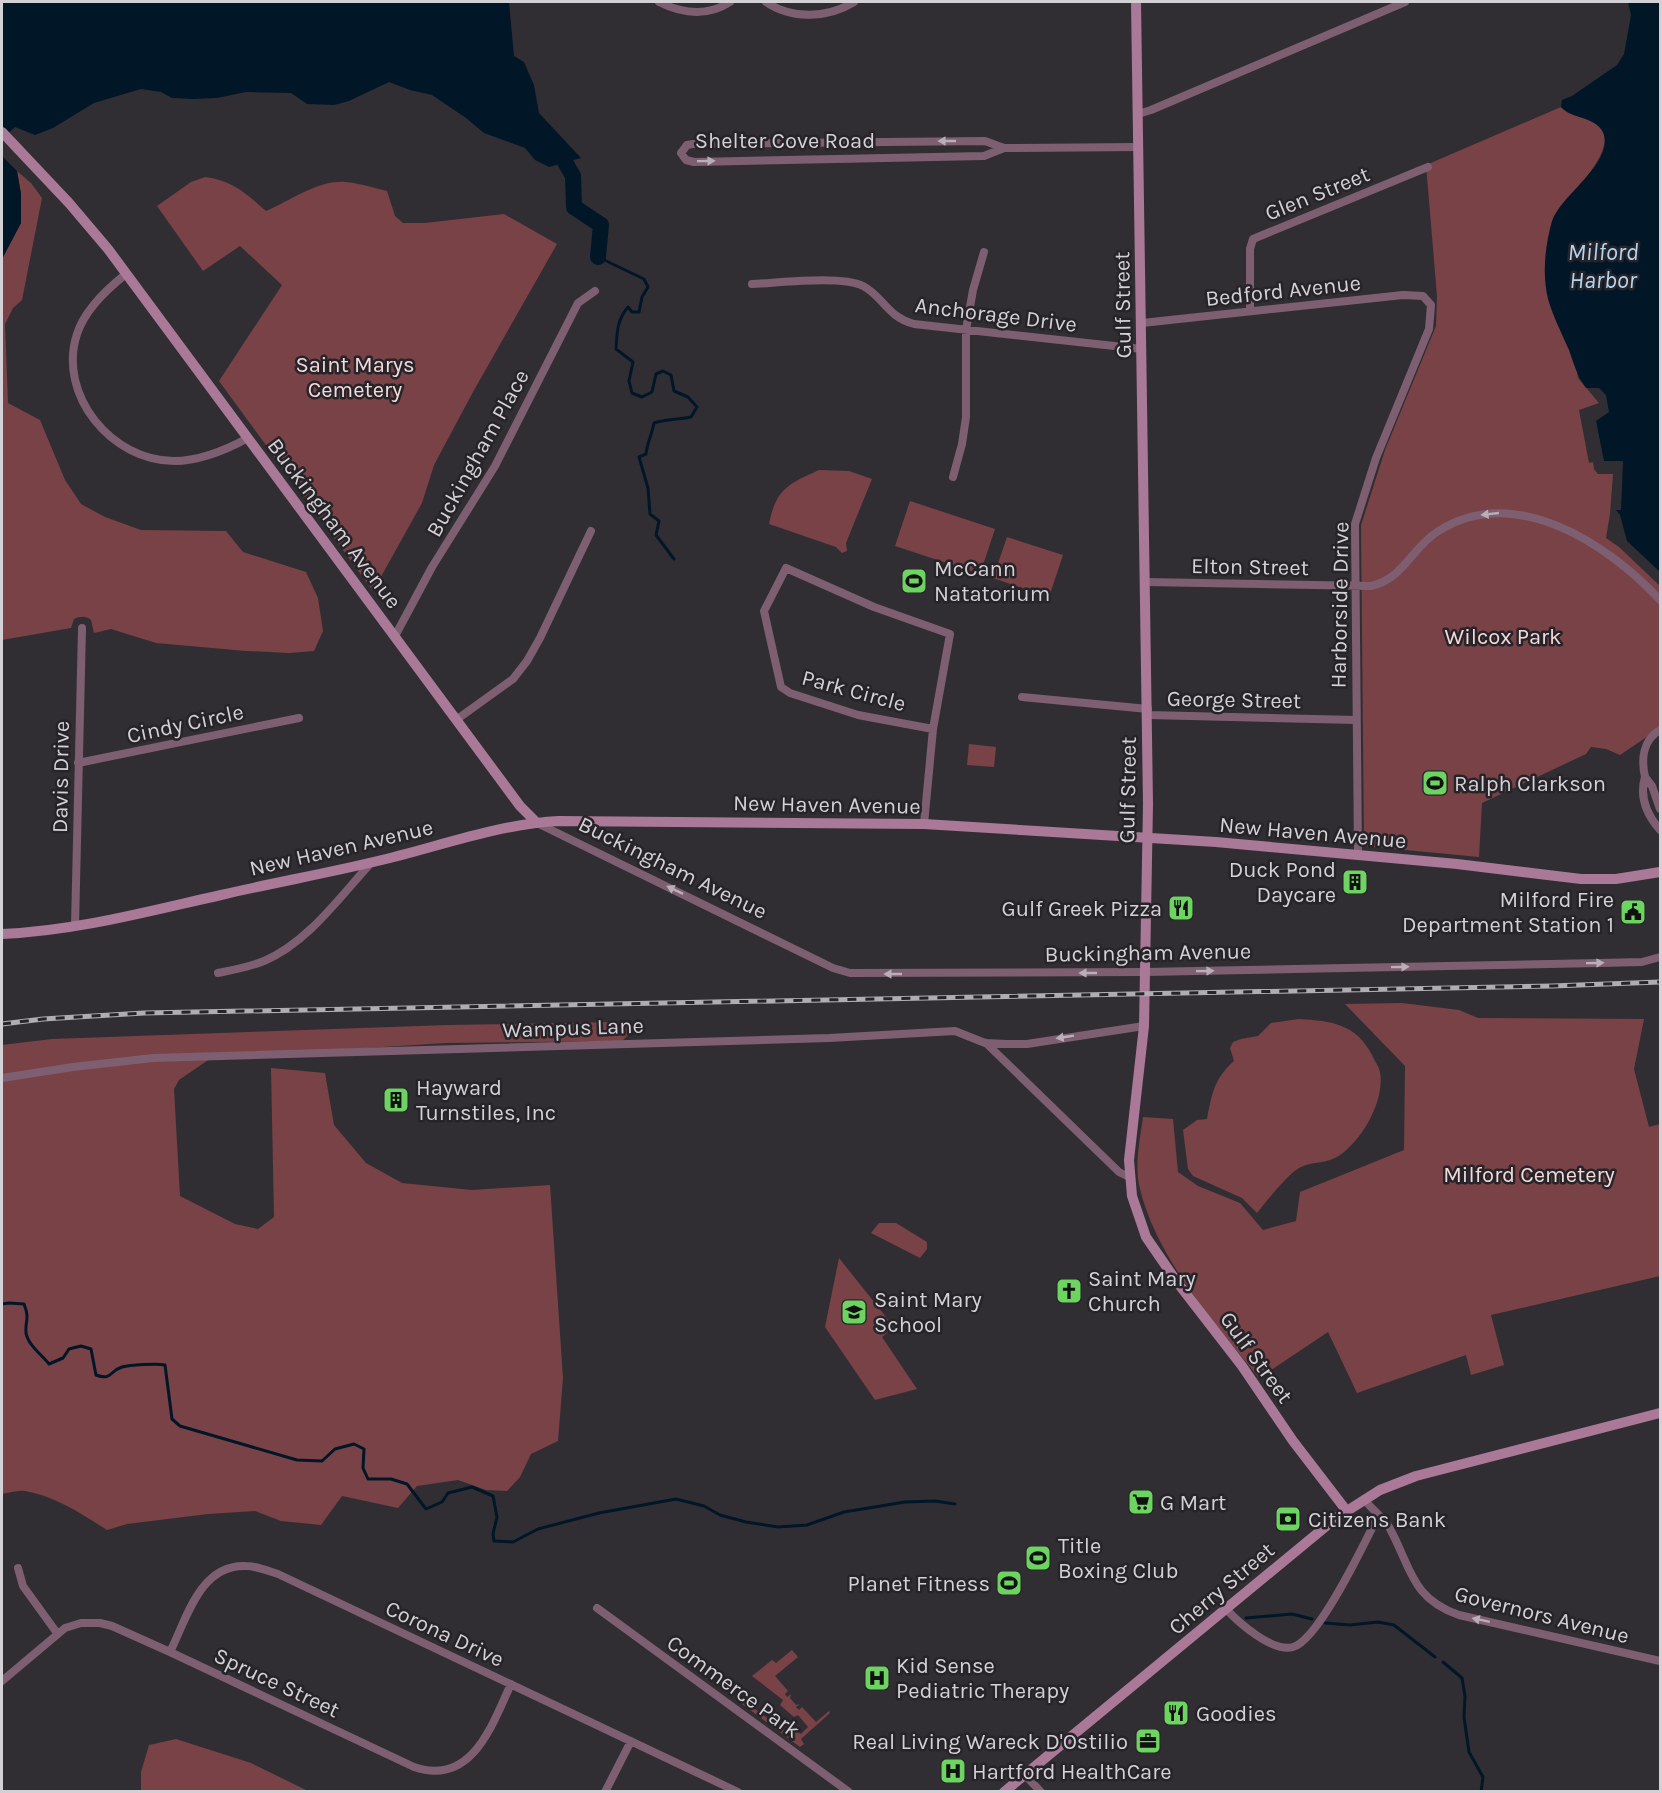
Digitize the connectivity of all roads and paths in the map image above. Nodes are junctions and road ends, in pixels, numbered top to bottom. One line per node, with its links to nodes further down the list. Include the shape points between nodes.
1 (659, 2): 2 (street, via 689,13 708,12)
2 (730, 2)
3 (766, 2): 4 (street, via 809,15)
4 (854, 2)
5 (1136, 2): 7 (main road, Gulf Street)
6 (1405, 2): 7 (street)
7 (1138, 114): 10 (main road, Gulf Street)
8 (5, 136): 15 (main road, Buckingham Avenue, via 69,203)
9 (865, 142): 11 (street, Shelter Cove Road, one-way to 9, via 985,141); 12 (street); 12 (street, Shelter Cove Road, one-way to 12, via 690,144 681,153 694,162)
10 (1139, 147): 11 (street, Shelter Cove Road); 20 (main road, Gulf Street)
11 (1004, 148): 12 (street, Shelter Cove Road, via 984,156)
12 (866, 159)
13 (1428, 167): 19 (street, Glen Street, via 1253,239)
14 (984, 252): 21 (street)
15 (126, 274): 23 (main road, Buckingham Avenue); 23 (street, via 88,313 74,345 74,373 92,418 113,440 153,459 196,459)
16 (752, 284): 21 (street, Anchorage Drive, via 844,281 863,286 903,321)
17 (595, 291): 30 (street, Buckingham Place, via 578,303 495,466 432,567)
18 (1427, 299): 19 (street, Bedford Avenue, via 1403,295); 27 (street, Harborside Drive, via 1431,308 1429,329 1356,518)
19 (1250, 311): 20 (street, Bedford Avenue)
20 (1142, 322): 22 (main road, Gulf Street)
21 (966, 330): 22 (street, Anchorage Drive); 24 (street, via 966,417)
22 (1142, 349): 26 (main road, Gulf Street)
23 (248, 438): 30 (main road, Buckingham Avenue)
24 (953, 477)
25 (591, 531): 34 (street, via 520,671)
26 (1145, 582): 27 (street, Elton Street); 32 (main road, Gulf Street)
27 (1355, 586): 28 (street, Elton Street, one-way to 27, via 1607,553 1547,521 1507,513 1480,514 1438,531 1390,580); 35 (street, Harborside Drive)
28 (1660, 600)
29 (82, 628): 38 (street, Davis Drive)
30 (395, 636): 34 (main road, Buckingham Avenue)
31 (1022, 697): 32 (street, George Street)
32 (1148, 712): 35 (street, George Street); 44 (main road, Gulf Street)
33 (299, 718): 38 (street, Cindy Circle)
34 (456, 720): 41 (main road, Buckingham Avenue)
35 (1356, 720): 45 (street, Harborside Drive)
36 (933, 729): 36 (street, Park Circle, via 858,715 781,687 764,611 786,568 950,633); 42 (street)
37 (1660, 730): 39 (street, via 1646,747)
38 (78, 763): 48 (street, Davis Drive)
39 (1645, 777): 40 (street); 43 (street, via 1641,788 1646,809)
40 (1660, 809)
41 (536, 822): 42 (main road, New Haven Avenue); 46 (main road, New Haven Avenue); 51 (street, Buckingham Avenue, one-way to 41, via 843,972)
42 (924, 824): 44 (main road, New Haven Avenue)
43 (1660, 830)
44 (1147, 838): 45 (main road, New Haven Avenue); 51 (main road, Gulf Street)
45 (1358, 855): 47 (main road, New Haven Avenue, via 1587,880)
46 (371, 863): 48 (main road, New Haven Avenue); 52 (street, via 318,921 288,946 259,963)
47 (1660, 872)
48 (75, 926): 49 (main road, New Haven Avenue)
49 (2, 934)
50 (1660, 957): 51 (street, Buckingham Avenue, one-way to 50, via 1642,962)
51 (1146, 972): 53 (main road, Gulf Street)
52 (218, 973)
53 (1144, 1026): 54 (street, Wampus Lane, one-way to 54, via 1027,1044); 56 (main road, Gulf Street)
54 (985, 1043): 55 (street, Wampus Lane, via 955,1031 153,1058); 56 (street, via 1119,1172)
55 (2, 1078)
56 (1129, 1177): 59 (main road, Gulf Street, via 1146,1237)
57 (1660, 1413): 58 (main road, Cherry Street, via 1416,1476)
58 (1364, 1499): 59 (main road, Cherry Street); 60 (street, Governors Avenue)
59 (1346, 1510): 63 (main road, Cherry Street)
60 (1378, 1516): 63 (street, via 1321,1619 1295,1647 1261,1638); 66 (street, Governors Avenue, one-way to 60, via 1442,1608 1422,1593 1389,1528)
61 (18, 1568): 64 (street, via 22,1586)
62 (597, 1608): 73 (street, Commerce Park)
63 (1226, 1609): 70 (main road, Cherry Street)
64 (57, 1633): 65 (street, Spruce Street, via 76,1624 100,1623); 67 (street, Spruce Street)
65 (170, 1652): 68 (street, Spruce Street, via 429,1771 452,1767 477,1750); 68 (street, Corona Drive, via 204,1584 218,1572 248,1566 278,1574)
66 (1660, 1661)
67 (2, 1682)
68 (511, 1684): 69 (street, Corona Drive)
69 (630, 1741): 71 (street); 72 (street, Corona Drive)
70 (1025, 1774): 74 (main road, Cherry Street); 75 (street)
71 (605, 1791)
72 (738, 1791)
73 (849, 1791)
74 (1004, 1791)
75 (1041, 1791)

